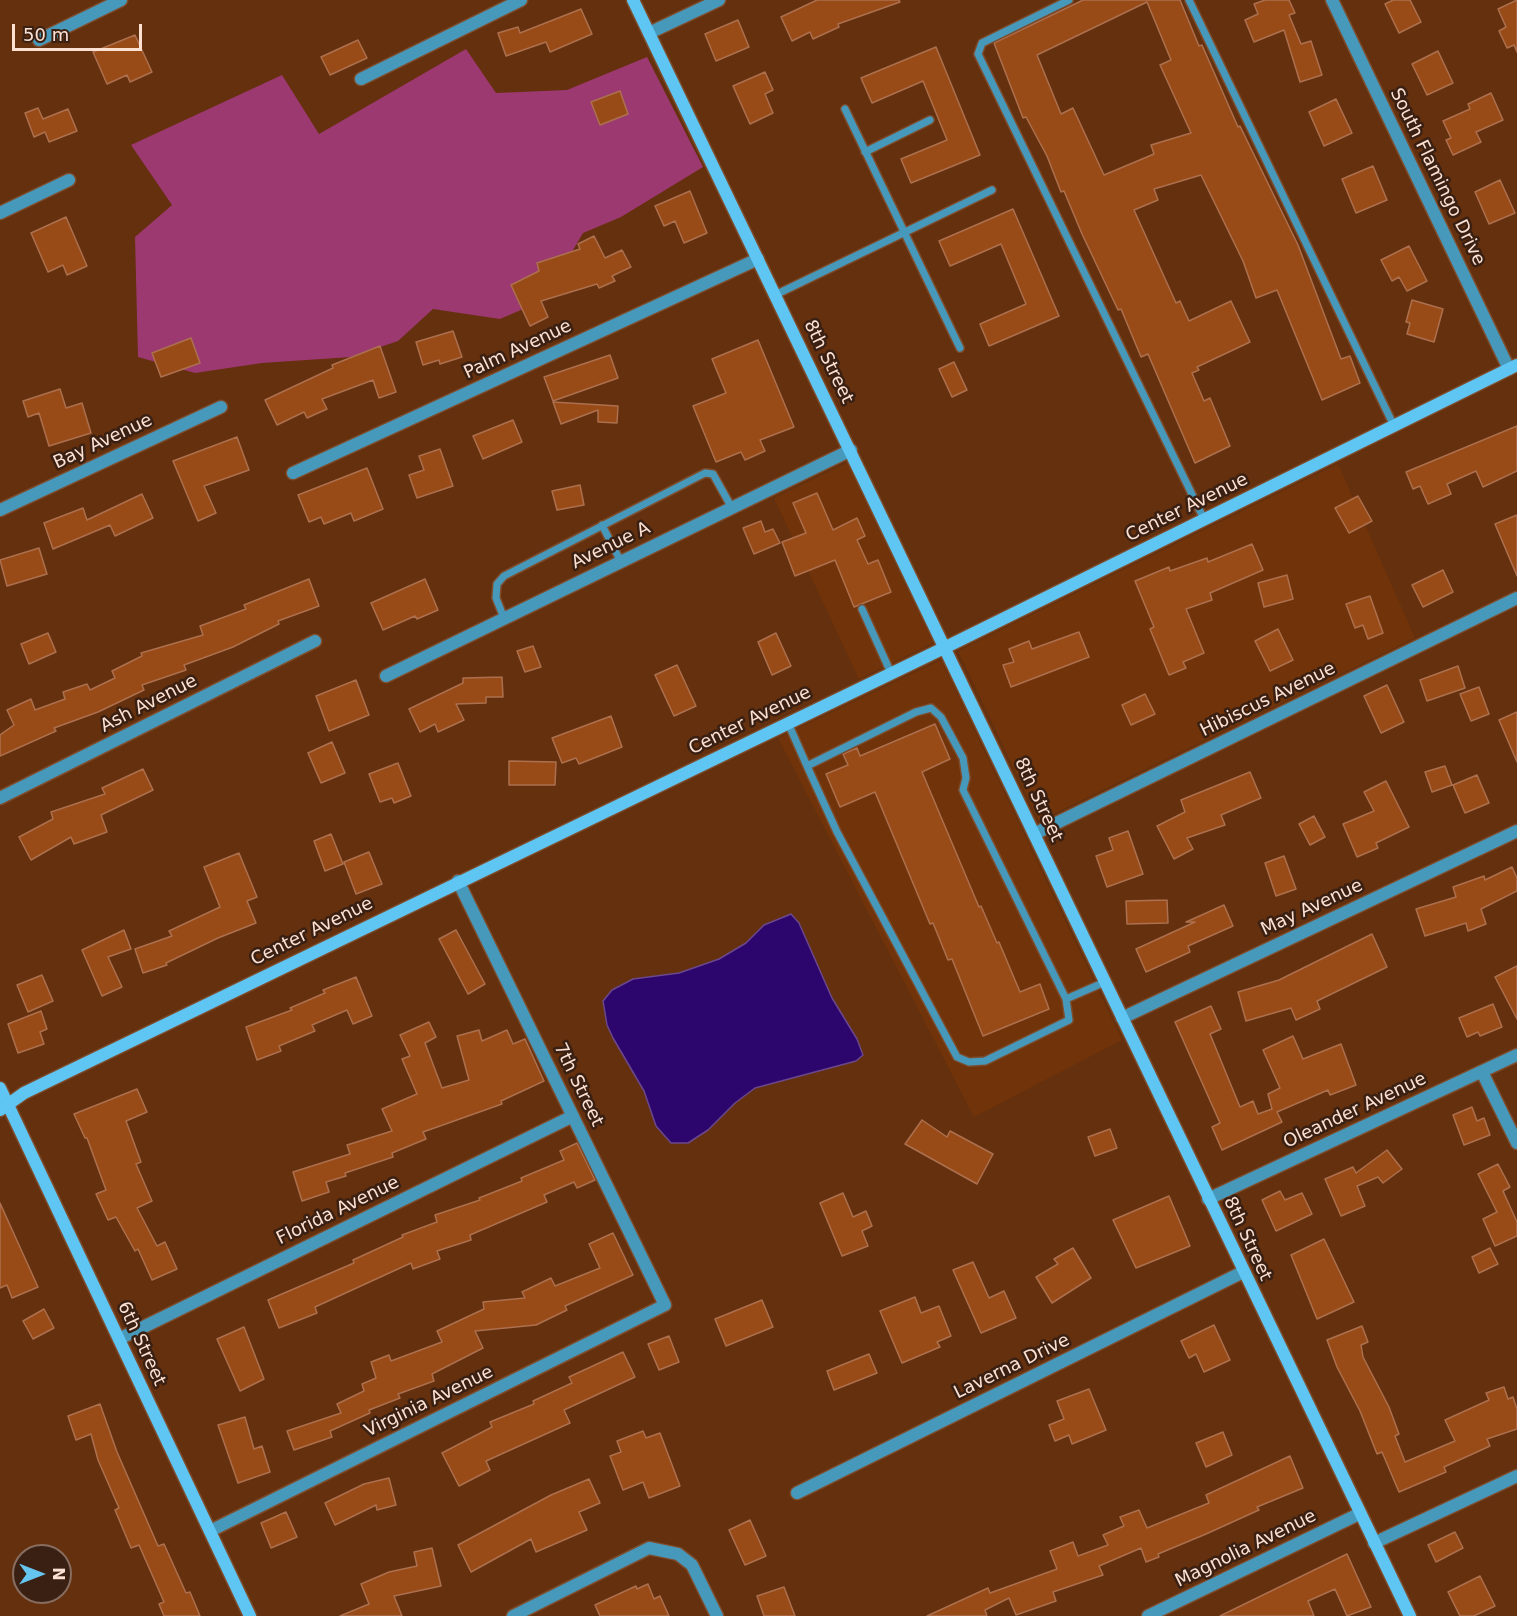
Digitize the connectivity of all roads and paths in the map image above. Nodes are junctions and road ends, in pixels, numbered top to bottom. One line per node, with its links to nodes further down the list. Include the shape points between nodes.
1 (121, 0): 9 (street)
2 (521, 0): 10 (street)
3 (633, 0): 8 (street, 8th Street)
4 (719, 0): 8 (street)
5 (1069, 0): 28 (lane, via 982,43 978,54)
6 (1189, 0): 23 (lane)
7 (1332, 0): 21 (street, South Flamingo Drive)
8 (649, 33): 18 (street, 8th Street)
9 (39, 39)
10 (361, 79)
11 (845, 109): 13 (lane)
12 (930, 120): 13 (lane)
13 (865, 152): 17 (lane)
14 (69, 180): 16 (street)
15 (992, 190): 17 (lane)
16 (0, 213)
17 (903, 234): 19 (lane); 20 (lane)
18 (758, 259): 19 (street, 8th Street); 25 (street, Palm Avenue)
19 (776, 296): 24 (street, 8th Street)
20 (960, 348)
21 (1513, 367): 23 (street, Center Avenue)
22 (221, 407): 27 (street, Bay Avenue)
23 (1394, 426): 28 (street, Center Avenue)
24 (851, 450): 26 (street, Avenue A); 35 (street, 8th Street)
25 (293, 473)
26 (732, 508): 29 (lane, via 713,474 705,473); 30 (street, Avenue A)
27 (0, 510)
28 (1204, 519): 35 (street, Center Avenue)
29 (602, 525): 30 (lane); 33 (lane, via 504,576 497,584 496,598)
30 (621, 562): 33 (street, Avenue A)
31 (1517, 598): 42 (street, Hibiscus Avenue)
32 (862, 609): 36 (lane)
33 (504, 618): 37 (street, Avenue A)
34 (315, 641): 40 (street, Ash Avenue)
35 (946, 647): 36 (street, Center Avenue); 42 (street, 8th Street)
36 (891, 673): 38 (street, Center Avenue)
37 (387, 676)
38 (788, 723): 39 (lane); 43 (street, Center Avenue)
39 (807, 766): 45 (lane, via 931,708 941,717 963,758 963,790); 45 (lane, via 837,831 957,1057 969,1062 985,1061 1069,1020)
40 (0, 798)
41 (1517, 831): 46 (street, May Avenue)
42 (1034, 834): 44 (street, 8th Street)
43 (459, 881): 50 (street, Center Avenue, via 24,1093); 51 (street, 7th Street)
44 (1105, 982): 45 (lane); 46 (street, 8th Street)
45 (1066, 999)
46 (1122, 1018): 53 (street, 8th Street)
47 (1517, 1055): 48 (street, Oleander Avenue)
48 (1482, 1072): 52 (street); 53 (street, Oleander Avenue)
49 (0, 1088): 50 (street, 6th Street)
50 (4, 1108): 56 (street, 6th Street)
51 (573, 1116): 55 (street, 7th Street); 56 (street, Florida Avenue)
52 (1517, 1143)
53 (1208, 1199): 54 (street, 8th Street)
54 (1243, 1272): 58 (street, Laverna Drive); 59 (street, 8th Street)
55 (665, 1305): 60 (street, Virginia Avenue)
56 (119, 1339): 60 (street, 6th Street)
57 (1517, 1476): 61 (street)
58 (798, 1493)
59 (1359, 1514): 61 (street, 8th Street); 65 (street, Magnolia Avenue)
60 (210, 1531): 62 (street, 6th Street)
61 (1374, 1543): 66 (street, 8th Street)
62 (250, 1616)
63 (513, 1616): 64 (street, via 649,1548 678,1554 693,1565)
64 (717, 1616)
65 (1148, 1616)
66 (1410, 1616)

